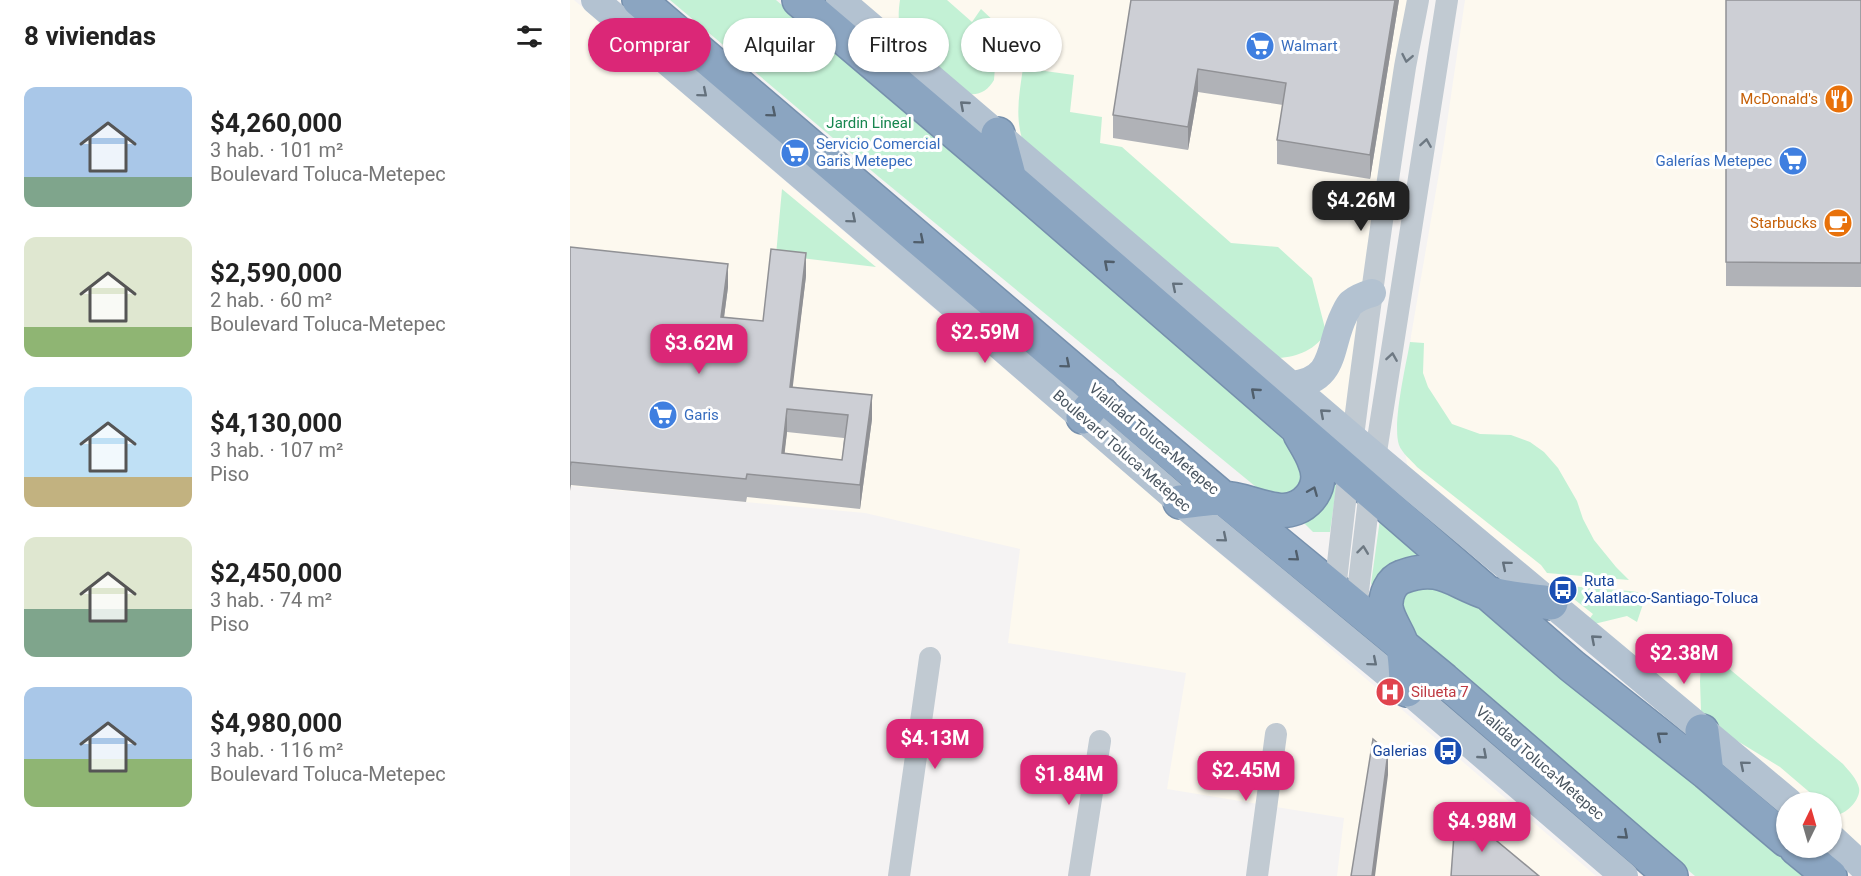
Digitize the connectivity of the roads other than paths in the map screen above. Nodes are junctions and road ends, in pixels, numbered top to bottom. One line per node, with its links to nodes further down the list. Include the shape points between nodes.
1 (595, 0): 11 (main road, Boulevard Toluca-Metepec, one-way to 11)
2 (639, 0): 11 (highway, Vialidad Toluca-Metepec, one-way to 11)
3 (799, 0): 8 (highway)
4 (840, 0): 7 (main road, one-way to 4)
5 (1418, 0): 9 (street, one-way to 9)
6 (1448, 0): 15 (street, one-way to 6)
7 (999, 134): 8 (highway); 10 (main road, one-way to 7)
8 (1010, 179): 12 (highway, one-way to 8)
9 (1372, 293): 10 (main road, via 1350,304 1323,372 1305,384); 13 (street)
10 (1292, 385): 13 (main road, one-way to 10)
11 (1092, 406): 14 (highway, Vialidad Toluca-Metepec); 17 (main road, Boulevard Toluca-Metepec)
12 (1296, 427): 15 (highway); 16 (highway, one-way to 12, via 1279,511 1296,509 1309,501 1315,491 1316,464)
13 (1353, 438): 15 (main road)
14 (1187, 467): 16 (highway, Vialidad Toluca-Metepec); 17 (highway)
15 (1365, 473): 19 (highway); 20 (street); 21 (main road, one-way to 15)
16 (1223, 498): 17 (highway); 20 (highway, Vialidad Toluca-Metepec, one-way to 20)
17 (1178, 500): 26 (main road, Boulevard Toluca-Metepec, one-way to 26)
18 (1445, 574): 19 (highway); 22 (highway, via 1426,570 1396,579 1386,608); 24 (highway, via 1519,634)
19 (1489, 593): 21 (highway); 24 (highway)
20 (1345, 599): 22 (highway, Vialidad Toluca-Metepec)
21 (1551, 603): 27 (main road, one-way to 21)
22 (1403, 648): 25 (highway, Vialidad Toluca-Metepec); 26 (highway)
23 (930, 658): 36 (street)
24 (1572, 666): 30 (highway, one-way to 24)
25 (1444, 680): 26 (highway); 40 (highway, Vialidad Toluca-Metepec, one-way to 40)
26 (1409, 692): 39 (main road, Boulevard Toluca-Metepec, one-way to 39)
27 (1702, 731): 30 (highway); 31 (main road, one-way to 27)
28 (1276, 734): 38 (street)
29 (1100, 741): 37 (street)
30 (1707, 773): 32 (highway)
31 (1777, 792)
32 (1776, 832)
33 (1842, 847): 35 (main road)
34 (1808, 858): 41 (highway)
35 (1861, 865)
36 (899, 876)
37 (1078, 876)
38 (1257, 876)
39 (1624, 876)
40 (1671, 876)
41 (1830, 876)

